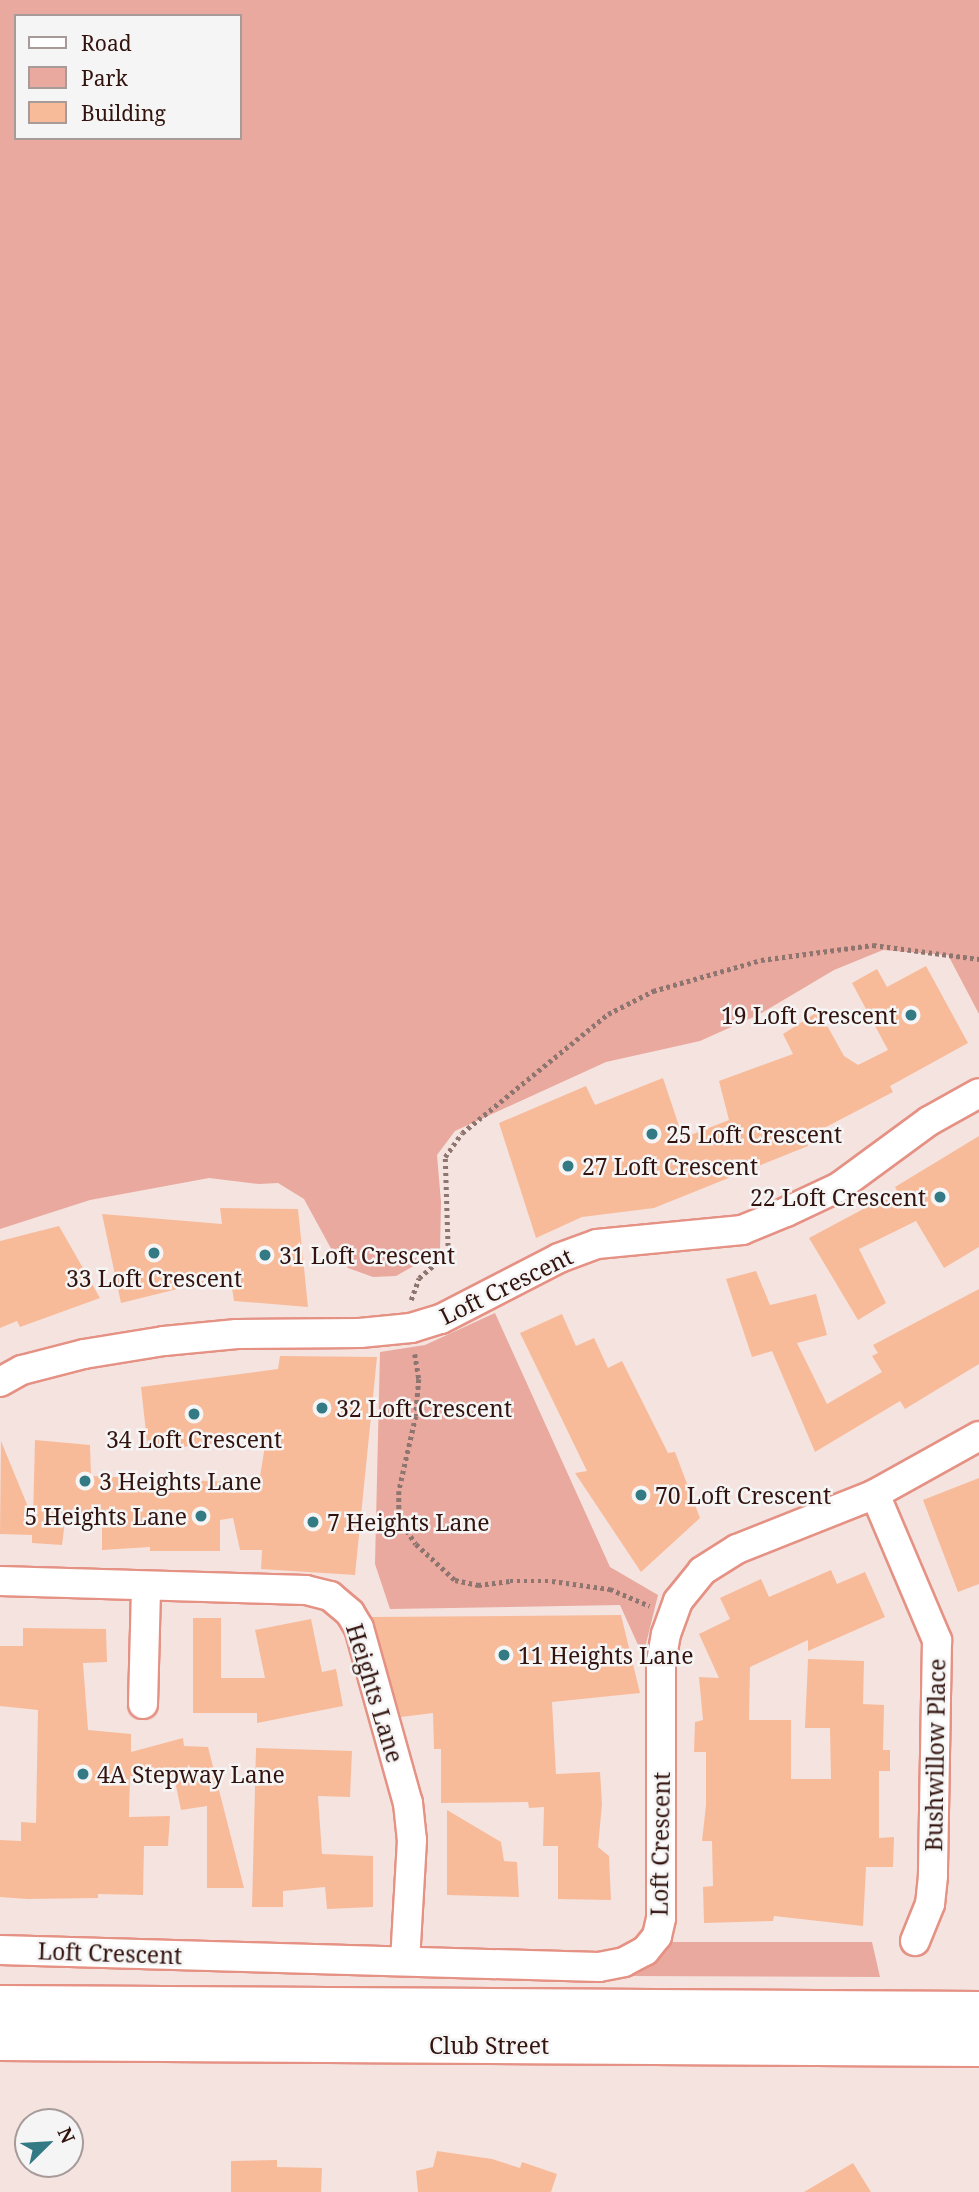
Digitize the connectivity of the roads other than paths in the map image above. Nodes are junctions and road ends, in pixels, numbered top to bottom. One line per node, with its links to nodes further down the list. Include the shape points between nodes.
1 (979, 1093): 2 (street, Loft Crescent, via 929,1121 839,1187 786,1212 742,1230 597,1244 559,1258 442,1319 411,1328 360,1333 237,1334 164,1341 84,1354 22,1370)
2 (0, 1382)
3 (979, 1436): 4 (street, Loft Crescent)
4 (875, 1494): 8 (street, Bushwillow Place, via 937,1640 933,1876 930,1904); 10 (street, Loft Crescent, via 737,1549 702,1571 678,1601 661,1662 661,1918 657,1936 645,1951 599,1967)
5 (0, 1581): 6 (street, Heights Lane)
6 (146, 1587): 7 (street); 10 (street, Heights Lane, via 306,1590 330,1596 350,1613 359,1628 408,1803 412,1840)
7 (143, 1704)
8 (915, 1941)
9 (0, 1950): 10 (street, Loft Crescent)
10 (405, 1961)
11 (0, 2005): 12 (main road, Club Street)
12 (979, 2011)
13 (0, 2041): 14 (main road, Club Street)
14 (979, 2047)

